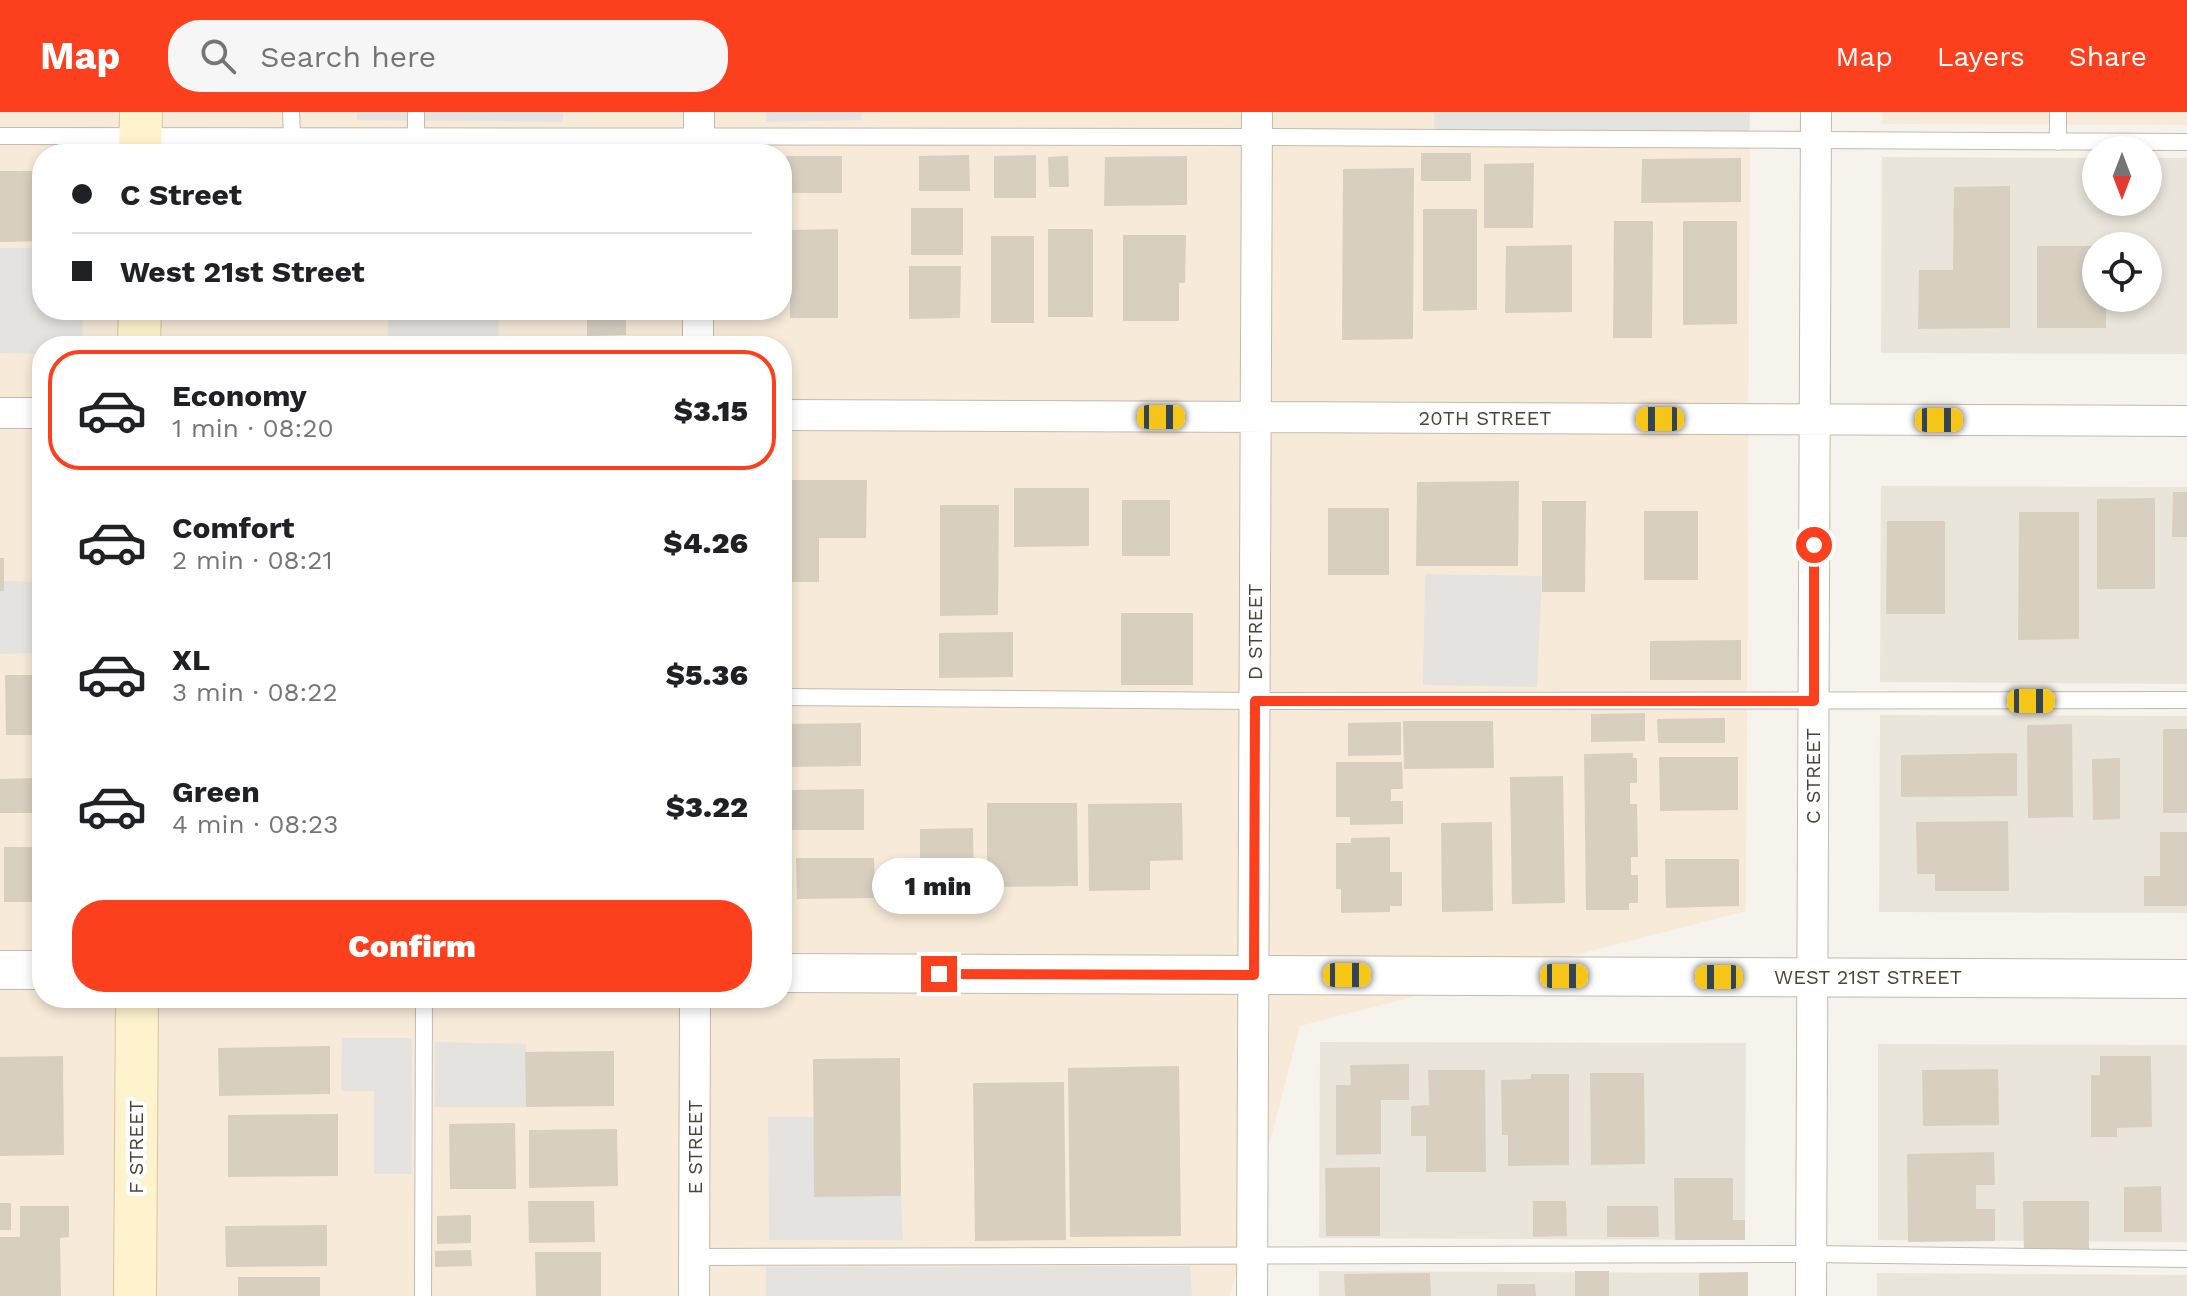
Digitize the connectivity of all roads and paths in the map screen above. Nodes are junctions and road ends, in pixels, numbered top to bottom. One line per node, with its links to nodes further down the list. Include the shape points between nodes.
1 (291, 112): 9 (lane)
2 (416, 112): 10 (lane)
3 (2058, 112): 11 (lane)
4 (1257, 125): 5 (lane); 7 (lane); 16 (street, D STREET)
5 (1816, 126): 11 (lane); 17 (street, C STREET)
6 (141, 134): 8 (lane); 9 (lane)
7 (699, 135): 10 (lane)
8 (0, 136)
9 (292, 137): 10 (lane)
10 (416, 137)
11 (2058, 142): 12 (lane)
12 (2187, 142)
13 (0, 413): 14 (street)
14 (32, 413)
15 (792, 415): 16 (street, 20TH STREET)
16 (1256, 417): 17 (street, 20TH STREET); 21 (street, D STREET)
17 (1815, 419): 18 (street, 20TH STREET); 22 (street, C STREET)
18 (2187, 421)
19 (792, 697): 21 (lane)
20 (2187, 700): 22 (lane)
21 (1255, 701): 22 (lane); 26 (street, D STREET)
22 (1814, 701): 27 (street, C STREET)
23 (0, 970): 24 (street)
24 (32, 970)
25 (792, 973): 26 (street, WEST 21ST STREET)
26 (1254, 975): 27 (street, WEST 21ST STREET); 32 (street, D STREET)
27 (1812, 977): 28 (street, WEST 21ST STREET); 33 (street, C STREET)
28 (2187, 979)
29 (137, 1008): 36 (main road, F STREET)
30 (424, 1008): 37 (lane)
31 (695, 1008): 34 (street, E STREET)
32 (1252, 1254): 33 (lane); 34 (lane); 39 (street, D STREET)
33 (1811, 1254): 35 (lane); 40 (street, C STREET)
34 (694, 1257): 38 (street, E STREET)
35 (2187, 1259)
36 (135, 1296)
37 (423, 1296)
38 (694, 1296)
39 (1252, 1296)
40 (1811, 1296)

